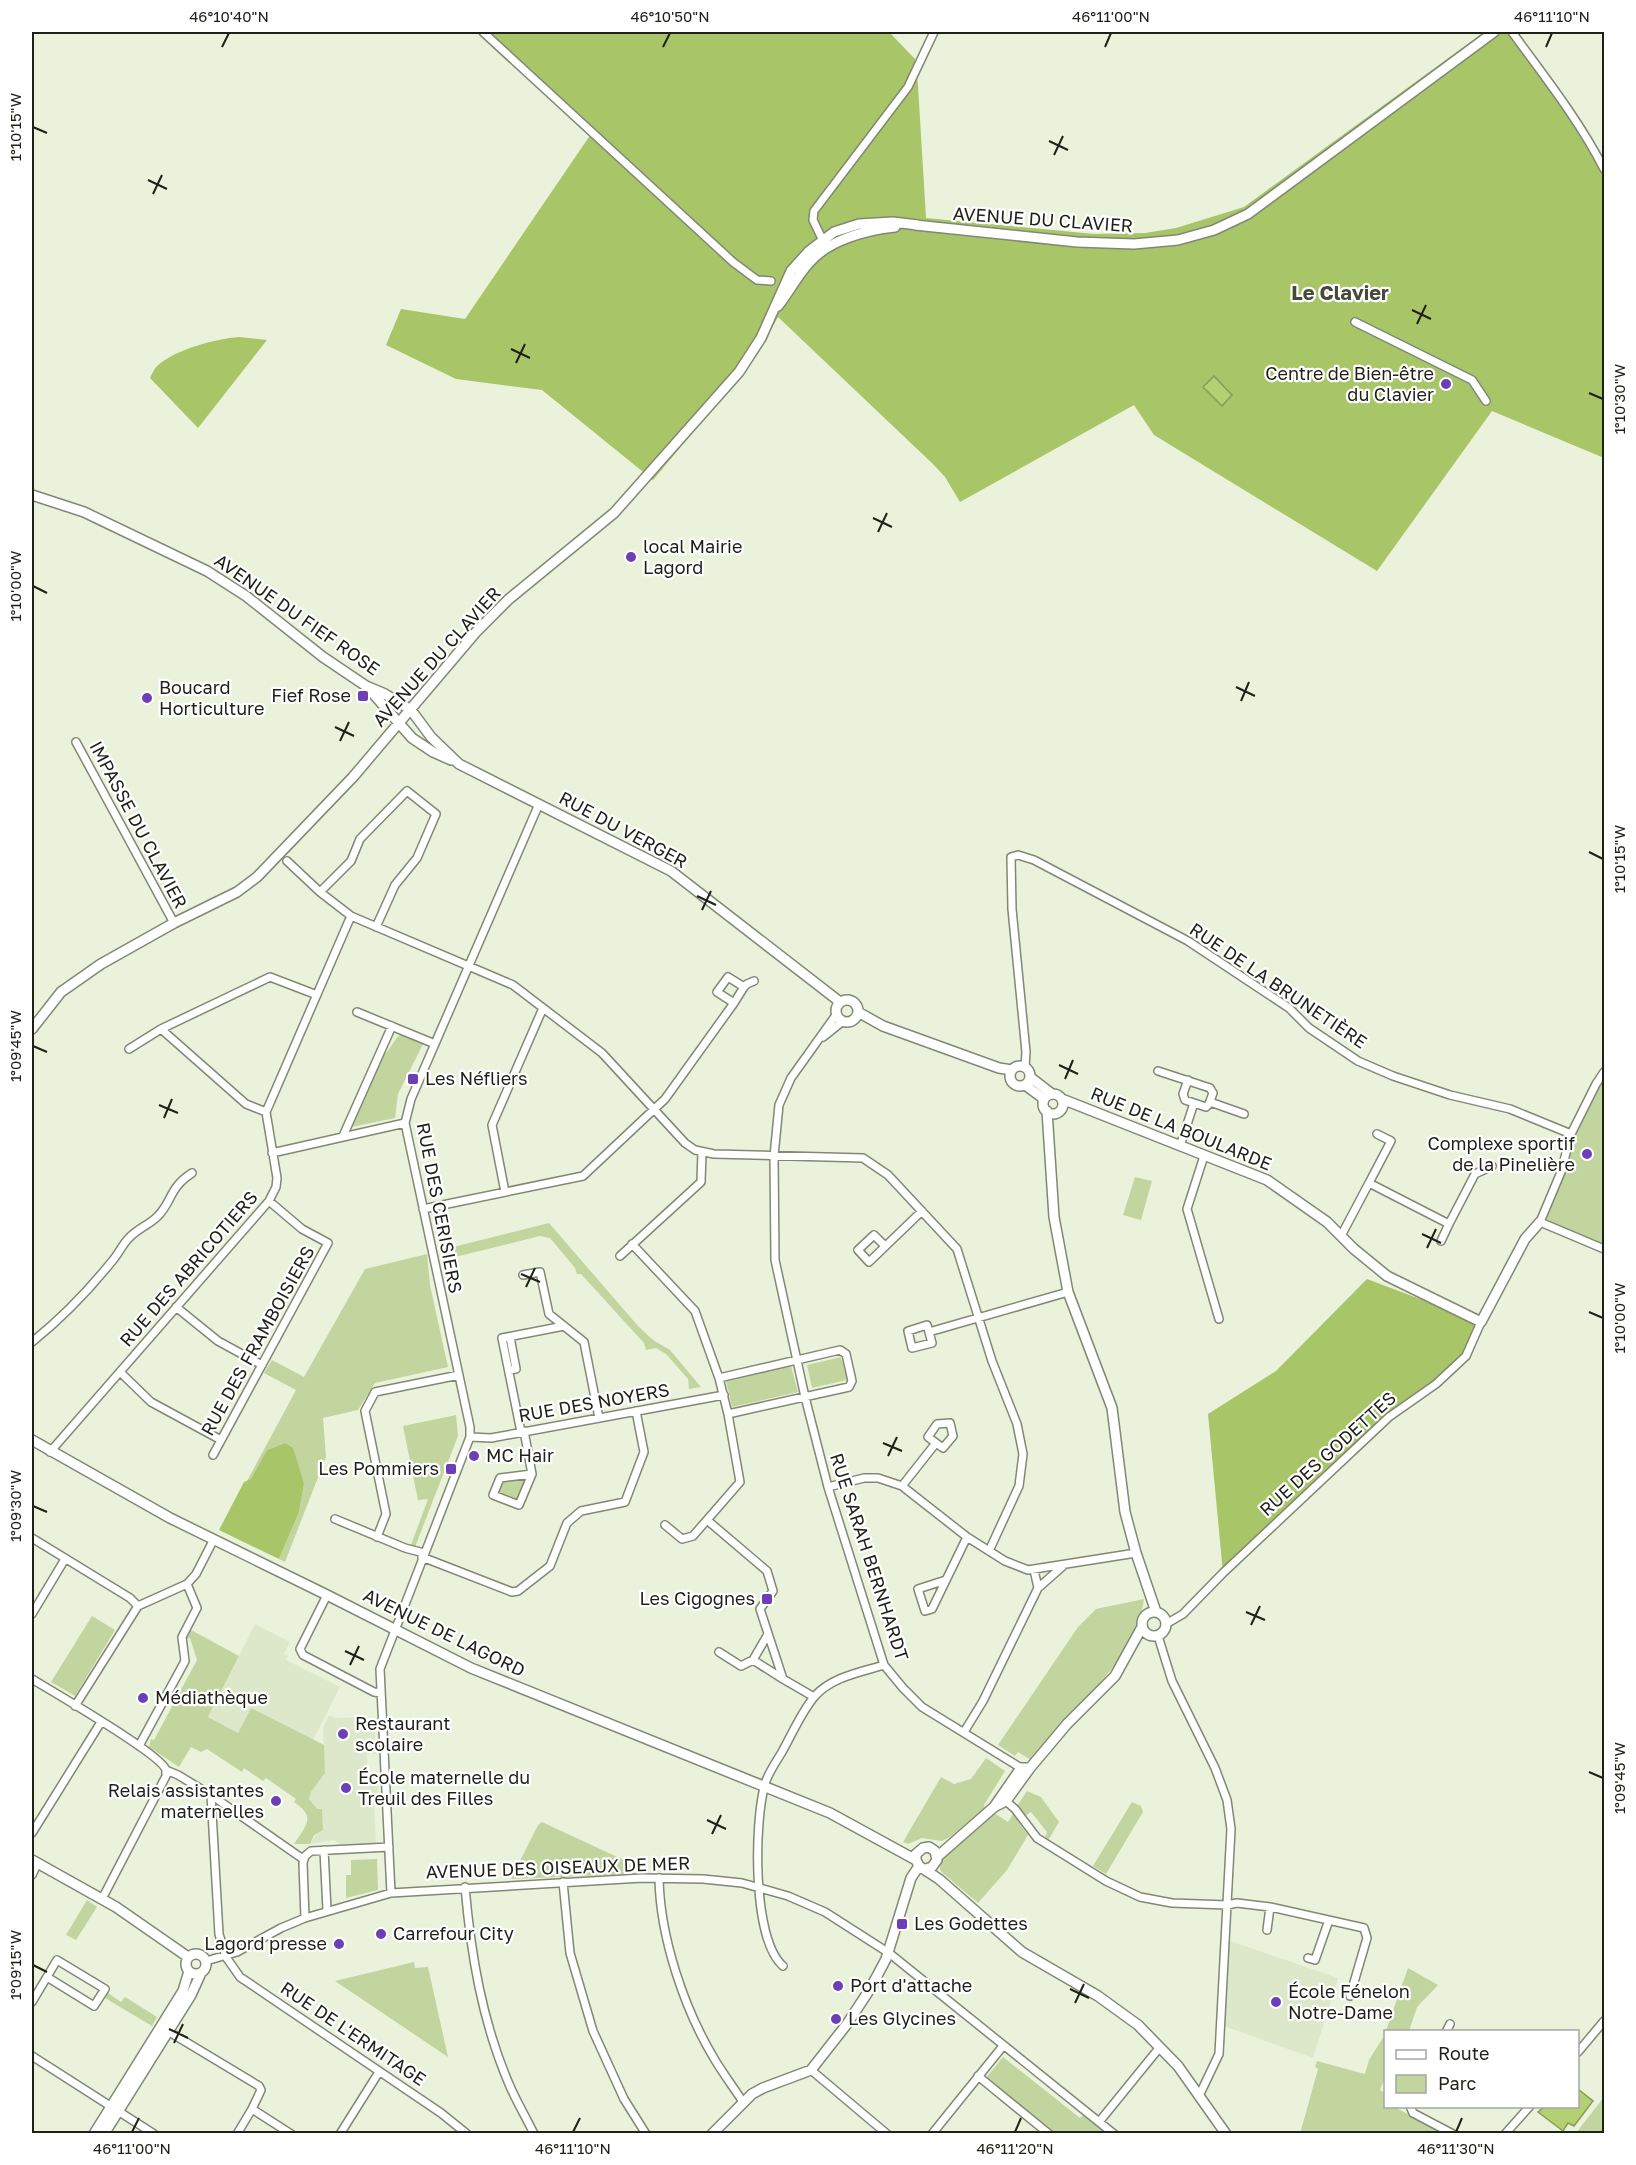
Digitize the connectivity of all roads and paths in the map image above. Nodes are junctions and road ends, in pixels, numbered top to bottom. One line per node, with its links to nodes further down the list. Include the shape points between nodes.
1 (483, 32): 9 (street, via 733,262 757,280)
2 (934, 32): 7 (street, via 908,87 814,211 814,225)
3 (1494, 32): 6 (street, AVENUE DU CLAVIER, via 1248,214 1214,230 1178,240 1134,244 1077,242)
4 (1512, 32): 5 (street, via 1574,116)
5 (1605, 169)
6 (918, 225): 7 (street, AVENUE DU CLAVIER, via 871,222); 8 (street, AVENUE DU CLAVIER, via 851,236 811,260)
7 (824, 239): 8 (street); 10 (street, AVENUE DU CLAVIER, via 791,271)
8 (798, 277): 10 (street, AVENUE DU CLAVIER)
9 (771, 281)
10 (774, 310): 15 (street, AVENUE DU CLAVIER, via 739,372 614,513 509,599)
11 (1355, 322): 12 (street, via 1472,380)
12 (1486, 401)
13 (32, 495): 14 (street, AVENUE DU FIEF ROSE, via 84,512 207,571)
14 (366, 686): 15 (street, AVENUE DU FIEF ROSE); 16 (street)
15 (411, 710): 16 (street, AVENUE DU CLAVIER); 18 (street, RUE DU VERGER)
16 (399, 723): 18 (street, via 423,746); 23 (street, AVENUE DU CLAVIER, via 257,877 237,892)
17 (76, 742): 23 (street, IMPASSE DU CLAVIER)
18 (459, 764): 19 (street, RUE DU VERGER)
19 (539, 804): 25 (street, RUE DES CERISIERS); 33 (street, RUE DU VERGER, via 671,871 818,986)
20 (287, 861): 21 (street)
21 (320, 892): 22 (street); 24 (street, via 351,861 360,839 407,791 436,814 417,858 394,885)
22 (351, 916): 24 (street); 28 (street)
23 (174, 923): 36 (street, AVENUE DU CLAVIER, via 101,964 61,992)
24 (376, 927): 25 (street)
25 (468, 966): 30 (street, via 513,985); 38 (street, RUE DES CERISIERS)
26 (754, 981): 27 (street)
27 (744, 987): 29 (street); 29 (street, via 728,977 717,992)
28 (317, 995): 37 (street, via 270,977); 52 (street)
29 (734, 1003): 50 (street)
30 (543, 1008): 50 (street, via 602,1053); 67 (street, via 492,1125)
31 (357, 1012): 34 (street)
32 (858, 1012): 33 (street); 33 (street, RUE DU VERGER, via 850,1000); 35 (street, RUE DU VERGER)
33 (841, 1013): 35 (street, RUE DU VERGER); 62 (street, RUE SARAH BERNHARDT, via 791,1078 779,1105)
34 (392, 1026): 38 (street); 58 (street)
35 (882, 1026): 43 (street, RUE DU VERGER)
36 (32, 1029)
37 (161, 1029): 39 (street); 52 (street, via 246,1104)
38 (435, 1044): 54 (street, RUE DES CERISIERS)
39 (129, 1049)
40 (1025, 1067): 43 (street, via 1018,1066); 45 (street, via 1029,1071); 57 (street, RUE DE LA BRUNETIÈRE, via 1012,909 1011,857 1018,855 1186,940 1289,1008 1310,1028 1358,1060 1393,1076 1510,1109)
41 (1158, 1071): 44 (street)
42 (1605, 1072): 57 (street, RUE DES GODETTES)
43 (1011, 1075): 45 (street, via 1017,1086)
44 (1188, 1080): 47 (street, via 1210,1088); 48 (street, via 1183,1094 1185,1100)
45 (1028, 1081): 46 (street)
46 (1048, 1096): 49 (street, via 1058,1095); 51 (street, via 1044,1106)
47 (1210, 1102): 48 (street, via 1206,1107); 53 (street)
48 (1194, 1103): 59 (street)
49 (1061, 1107): 51 (street, via 1051,1114); 55 (street); 59 (street, RUE DE LA BOULARDE, via 1076,1104)
50 (655, 1110): 60 (street, via 686,1143); 67 (street, via 583,1176)
51 (1047, 1111): 55 (street)
52 (266, 1112): 61 (street, RUE DES ABRICOTIERS)
53 (1244, 1114)
54 (405, 1123): 58 (street); 69 (street, RUE DES CERISIERS)
55 (1048, 1134): 80 (street, via 1054,1216)
56 (1377, 1134): 66 (street, via 1391,1141)
57 (1571, 1134): 71 (street, RUE DES GODETTES, via 1561,1172)
58 (343, 1136): 61 (street)
59 (1180, 1146): 63 (street, RUE DE LA BOULARDE)
60 (702, 1152): 62 (street); 75 (street, via 701,1182)
61 (272, 1153): 68 (street, RUE DES ABRICOTIERS, via 277,1178)
62 (774, 1156): 70 (street, via 863,1158 888,1175); 90 (street, RUE SARAH BERNHARDT, via 775,1260)
63 (1204, 1156): 73 (street, RUE DE LA BOULARDE, via 1267,1180); 84 (street, via 1187,1209)
64 (1492, 1166): 72 (street, via 1475,1174)
65 (192, 1173): 89 (street, via 178,1182 148,1226 131,1235 93,1284)
66 (1369, 1183): 72 (street); 73 (street)
67 (506, 1192): 69 (street)
68 (269, 1201): 81 (street, RUE DES ABRICOTIERS); 91 (street, RUE DES FRAMBOISIERS, via 302,1229 328,1243)
69 (423, 1209): 93 (street, RUE DES CERISIERS)
70 (922, 1211): 76 (street); 83 (street, via 957,1249)
71 (1540, 1221): 77 (street); 85 (street, RUE DES GODETTES, via 1525,1239)
72 (1449, 1224): 74 (street)
73 (1342, 1234): 85 (street, RUE DE LA BOULARDE, via 1388,1276)
74 (1441, 1241)
75 (633, 1244): 78 (street); 94 (street, via 695,1311)
76 (885, 1246)
77 (1605, 1249)
78 (620, 1256)
79 (523, 1275): 82 (street, via 540,1272)
80 (1068, 1292): 83 (street); 118 (street, via 1112,1408 1125,1512)
81 (177, 1307): 91 (street, via 218,1341); 92 (street, RUE DES ABRICOTIERS)
82 (549, 1314): 86 (street); 87 (street)
83 (978, 1318): 88 (street); 117 (street, via 1017,1424 1023,1454 1019,1486)
84 (1220, 1318)
85 (1481, 1322): 130 (street, RUE DES GODETTES, via 1466,1356 1436,1384 1389,1417 1183,1614)
86 (564, 1326): 87 (street); 99 (street, via 584,1342)
87 (552, 1328): 100 (street, via 502,1338)
88 (929, 1332)
89 (32, 1342)
90 (797, 1360): 94 (street); 96 (street, RUE SARAH BERNHARDT); 96 (street, via 840,1350 846,1356 852,1381 849,1387)
91 (262, 1365): 103 (street, RUE DES FRAMBOISIERS)
92 (120, 1372): 103 (street, via 151,1402); 105 (street, RUE DES ABRICOTIERS)
93 (459, 1374): 101 (street, RUE DES CERISIERS); 113 (street, via 375,1392 364,1411 386,1514)
94 (719, 1378): 95 (street)
95 (724, 1395): 97 (street, RUE DES NOYERS); 98 (street)
96 (805, 1397): 98 (street); 109 (street, RUE SARAH BERNHARDT)
97 (636, 1411): 99 (street, RUE DES NOYERS); 119 (street, via 644,1452 625,1502 581,1511 567,1523 550,1566 518,1591 512,1592)
98 (728, 1414): 111 (street, via 740,1482)
99 (599, 1418): 100 (street, RUE DES NOYERS)
100 (523, 1431): 101 (street, RUE DES NOYERS, via 491,1438); 107 (street)
101 (470, 1437): 119 (street, RUE DES CERISIERS)
102 (32, 1440): 105 (street, AVENUE DE LAGORD)
103 (221, 1440): 106 (street, RUE DES FRAMBOISIERS)
104 (936, 1443): 108 (street)
105 (50, 1452): 116 (street, AVENUE DE LAGORD)
106 (213, 1455)
107 (532, 1474): 107 (street, via 519,1504 493,1495 500,1478)
108 (902, 1486): 109 (street, via 864,1478); 114 (street)
109 (828, 1487): 136 (street, RUE SARAH BERNHARDT)
110 (334, 1519): 113 (street)
111 (707, 1520): 112 (street, via 693,1536 682,1539); 133 (street, via 767,1571 773,1591 760,1609)
112 (665, 1525)
113 (377, 1536): 119 (street)
114 (967, 1537): 117 (street); 123 (street)
115 (32, 1538): 120 (street)
116 (214, 1539): 124 (street); 126 (street, AVENUE DE LAGORD)
117 (989, 1551): 122 (street, via 1021,1569)
118 (1136, 1553): 121 (street); 128 (street)
119 (423, 1555): 131 (street, RUE DES CERISIERS)
120 (65, 1559): 127 (street); 129 (street)
121 (1063, 1566): 122 (street); 125 (street)
122 (1034, 1570): 125 (street)
123 (946, 1580): 123 (street, via 932,1608 925,1611 918,1589)
124 (188, 1584): 127 (street); 144 (street, via 197,1608 182,1637 185,1661)
125 (1038, 1588): 143 (street)
126 (327, 1594): 131 (street, AVENUE DE LAGORD); 139 (street, via 300,1649 303,1655)
127 (138, 1606): 141 (street)
128 (1152, 1613): 130 (street, via 1162,1615); 132 (street, via 1143,1619)
129 (32, 1614)
130 (1166, 1624): 132 (street, via 1164,1631)
131 (394, 1629): 139 (street, RUE DES CERISIERS, via 380,1669); 147 (street, AVENUE DE LAGORD, via 471,1668)
132 (1149, 1632): 145 (street, via 1131,1650 1115,1676); 166 (street, via 1227,1800 1231,1829)
133 (768, 1634): 135 (street); 137 (street)
134 (719, 1652): 135 (street, via 741,1666)
135 (753, 1660): 137 (street)
136 (884, 1665): 140 (street, via 837,1680); 143 (street, RUE SARAH BERNHARDT, via 922,1707)
137 (783, 1678): 140 (street)
138 (32, 1679): 141 (street)
139 (381, 1693): 152 (street, RUE DES CERISIERS)
140 (814, 1697): 147 (street)
141 (75, 1706): 142 (street)
142 (101, 1722): 144 (street); 151 (street)
143 (964, 1732): 145 (street, RUE SARAH BERNHARDT)
144 (139, 1746): 146 (street)
145 (1025, 1768): 149 (street); 150 (street)
146 (166, 1770): 148 (street); 165 (street)
147 (764, 1787): 157 (street, AVENUE DE LAGORD, via 830,1813); 163 (street)
148 (211, 1795): 153 (street); 174 (street, via 219,1934)
149 (1006, 1801): 150 (street); 166 (street, via 1037,1838 1106,1881 1162,1902)
150 (994, 1807): 157 (street)
151 (32, 1833)
152 (389, 1847): 154 (street); 164 (street, RUE DES CERISIERS)
153 (291, 1850): 155 (street); 156 (street)
154 (324, 1850): 155 (street); 168 (street)
155 (311, 1851): 156 (street)
156 (303, 1859): 169 (street)
157 (926, 1859): 172 (street, via 910,1878); 186 (street, AVENUE DE LAGORD, via 939,1879 1022,1952 1098,1996 1138,2025)
158 (34, 1862): 159 (street); 165 (street)
159 (32, 1875)
160 (659, 1878): 161 (street, AVENUE DES OISEAUX DE MER); 163 (street, AVENUE DES OISEAUX DE MER); 193 (street, via 669,1945 687,2002 715,2060)
161 (563, 1882): 162 (street, AVENUE DES OISEAUX DE MER); 207 (street, via 570,1953 594,2031 624,2100)
162 (465, 1887): 164 (street, AVENUE DES OISEAUX DE MER); 206 (street, via 472,1954 483,2007 509,2085)
163 (758, 1887): 172 (street, AVENUE DES OISEAUX DE MER, via 825,1912); 177 (street, via 775,1959)
164 (391, 1893): 168 (street, AVENUE DES OISEAUX DE MER)
165 (102, 1899): 173 (street)
166 (1227, 1905): 167 (street); 192 (street, via 1219,2054)
167 (1270, 1907): 170 (street); 171 (street)
168 (327, 1910): 169 (street, AVENUE DES OISEAUX DE MER)
169 (305, 1918): 174 (street, AVENUE DES OISEAUX DE MER)
170 (1329, 1920): 175 (street, via 1315,1960); 181 (street, via 1367,1932)
171 (1267, 1930)
172 (888, 1952): 185 (street, AVENUE DES OISEAUX DE MER); 189 (street, via 856,2011)
173 (188, 1957): 176 (street, via 200,1954); 178 (street)
174 (226, 1957): 176 (street, AVENUE DES OISEAUX DE MER); 190 (street, RUE DE L'ERMITAGE, via 240,1977)
175 (1308, 1958)
176 (206, 1961): 179 (street)
177 (783, 1966)
178 (189, 1971): 179 (street); 184 (street)
179 (201, 1973): 184 (street, via 191,1995)
180 (47, 1977): 180 (street, via 94,2006 105,1989 57,1960); 182 (street)
181 (1350, 1996)
182 (32, 2002)
183 (1605, 2021): 187 (street)
184 (165, 2029): 196 (street); 197 (street, via 259,2086 260,2094)
185 (1003, 2046): 191 (street); 198 (street, AVENUE DES OISEAUX DE MER)
186 (1160, 2047): 192 (street, AVENUE DE LAGORD); 198 (street)
187 (1579, 2051)
188 (32, 2056): 196 (street)
189 (811, 2070): 193 (street, via 763,2088); 209 (street)
190 (379, 2072): 204 (street); 205 (street, RUE DE L'ERMITAGE)
191 (978, 2076): 210 (street); 211 (street)
192 (1199, 2096): 213 (street, AVENUE DE LAGORD)
193 (743, 2102): 208 (street)
194 (1411, 2108): 214 (street, via 1413,2113)
195 (1528, 2108): 215 (street)
196 (114, 2109): 199 (street); 200 (street); 201 (street)
197 (252, 2109): 202 (street); 203 (street)
198 (1100, 2122): 212 (street, AVENUE DES OISEAUX DE MER)
199 (94, 2133)
200 (104, 2133)
201 (154, 2133)
202 (237, 2133)
203 (291, 2133)
204 (340, 2133)
205 (467, 2133)
206 (534, 2133)
207 (646, 2133)
208 (712, 2133)
209 (886, 2133)
210 (932, 2133)
211 (1049, 2133)
212 (1114, 2133)
213 (1226, 2133)
214 (1452, 2133)
215 (1505, 2133)

